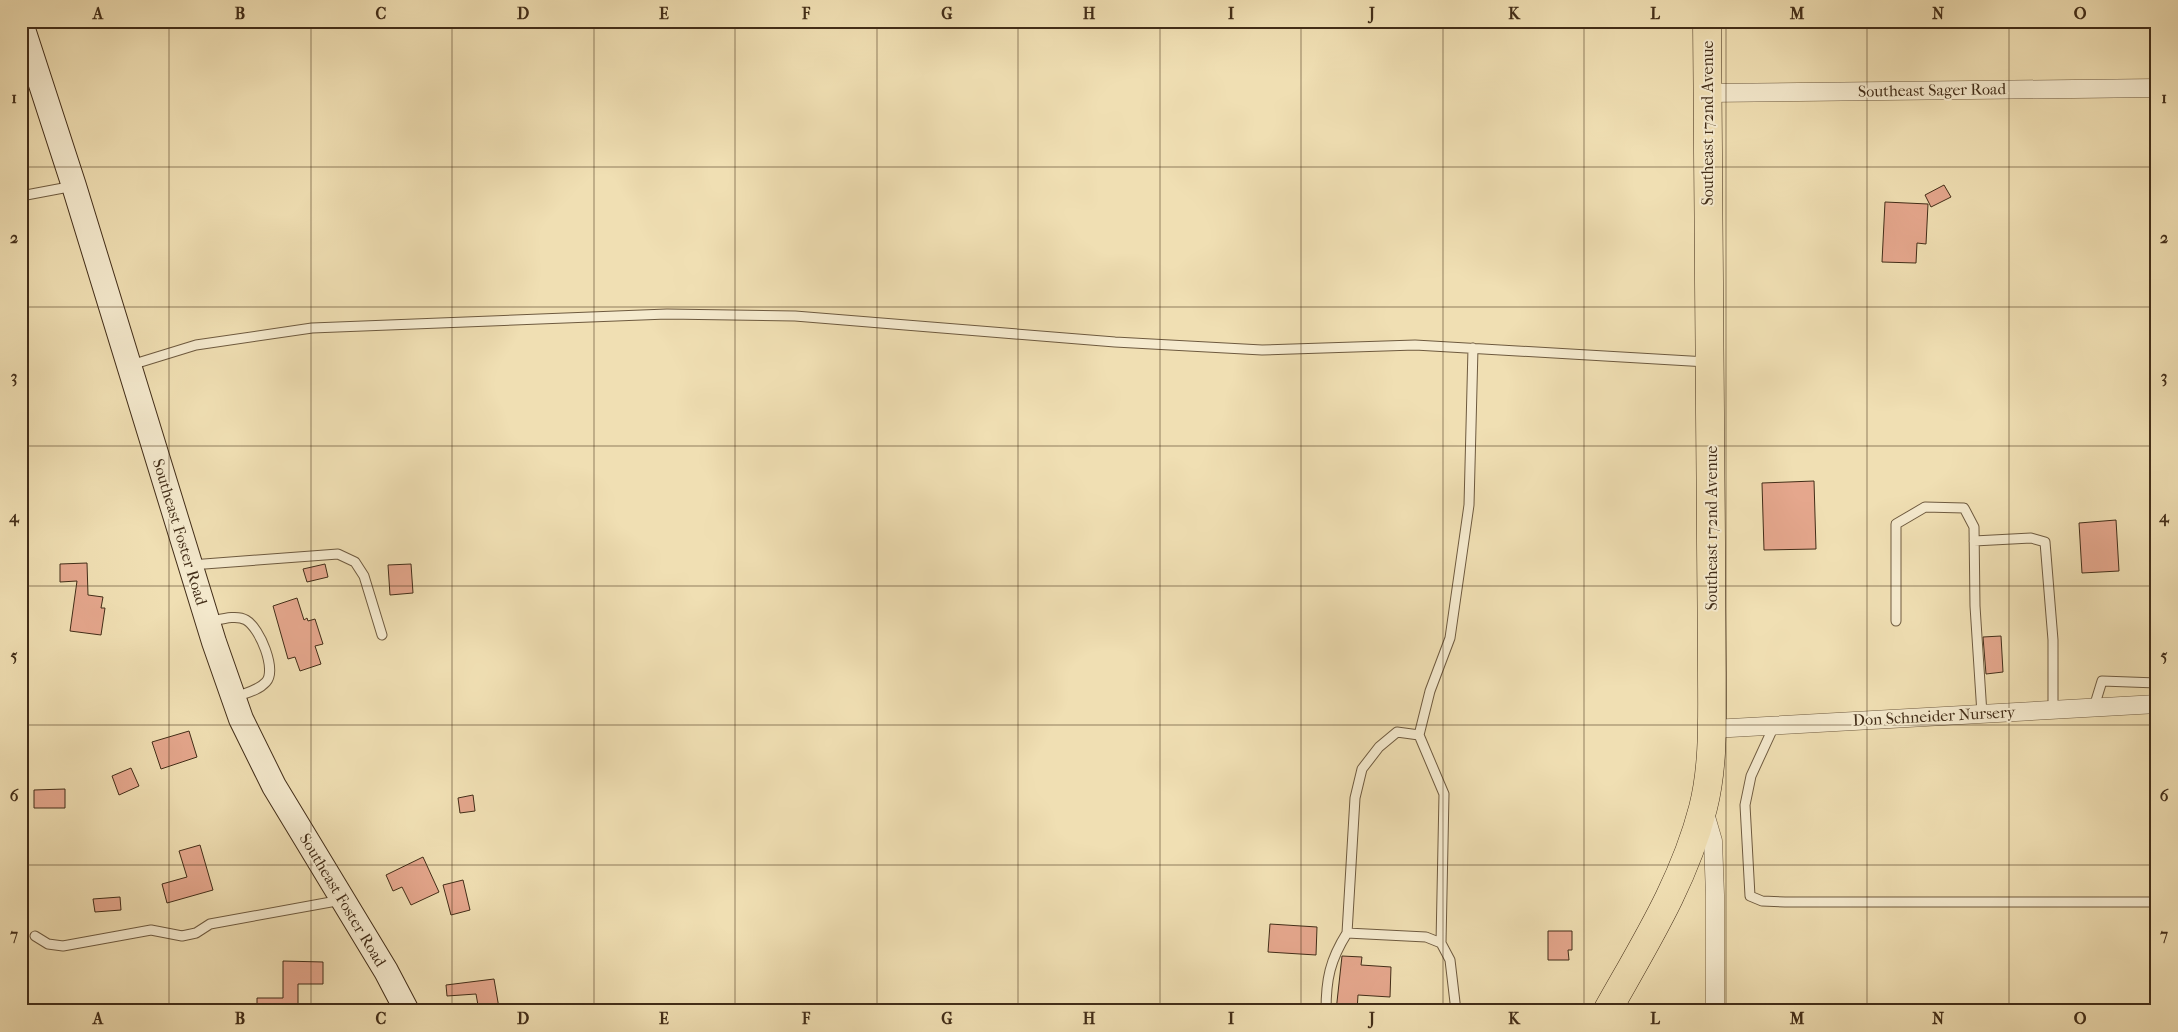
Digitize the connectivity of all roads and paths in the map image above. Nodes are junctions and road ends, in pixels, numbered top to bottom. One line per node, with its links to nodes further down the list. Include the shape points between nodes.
1 (1707, 21): 4 (main road, Southeast 172nd Avenue)
2 (21, 23): 5 (main road, Southeast Foster Road)
3 (2157, 88): 4 (street, Southeast Sager Road)
4 (1707, 93): 8 (main road, Southeast 172nd Avenue)
5 (74, 186): 6 (lane); 9 (main road, Southeast Foster Road)
6 (21, 196)
7 (1473, 348): 8 (lane); 9 (lane, via 1415,345 1262,350 1115,342 795,316 667,314 312,328 196,345); 23 (lane, via 1469,504 1450,638 1430,692)
8 (1709, 363): 22 (main road, Southeast 172nd Avenue)
9 (129, 366): 11 (main road, Southeast Foster Road)
10 (1974, 541): 12 (lane, via 1974,527 1964,508 1925,507 1896,524); 19 (lane, via 2031,538 2045,542 2053,640); 20 (lane)
11 (190, 565): 13 (main road, Southeast Foster Road); 14 (lane, via 338,554 355,562 364,576)
12 (1896, 621)
13 (208, 622): 16 (main road, Southeast Foster Road); 16 (lane, via 236,617 246,620 263,643 271,670 267,681 259,688)
14 (382, 635)
15 (2157, 683): 18 (lane, via 2102,681)
16 (233, 698): 25 (main road, Southeast Foster Road, via 274,786)
17 (2157, 704): 18 (street, Don Schneider Nursery)
18 (2094, 707): 19 (street, Don Schneider Nursery)
19 (2053, 710): 20 (street, Don Schneider Nursery)
20 (1982, 714): 21 (street, Don Schneider Nursery)
21 (1774, 726): 22 (street, Don Schneider Nursery); 26 (lane, via 1751,776 1745,806 1750,896 1762,901 1785,902)
22 (1712, 729): 24 (main road, Southeast 172nd Avenue)
23 (1419, 736): 27 (lane, via 1397,732 1378,747 1362,769 1355,798); 29 (lane, via 1444,794)
24 (1703, 807): 33 (main road, Southeast 172nd Avenue, via 1676,884); 34 (street, via 1713,841)
25 (343, 900): 28 (lane, via 210,924 182,936 151,930 63,946 48,944); 30 (main road, Southeast Foster Road)
26 (2157, 902)
27 (1347, 933): 29 (lane, via 1426,937); 31 (lane, via 1329,967)
28 (35, 936)
29 (1441, 943): 32 (lane, via 1450,960)
30 (407, 1011)
31 (1326, 1011)
32 (1456, 1011)
33 (1607, 1011)
34 (1715, 1011)

